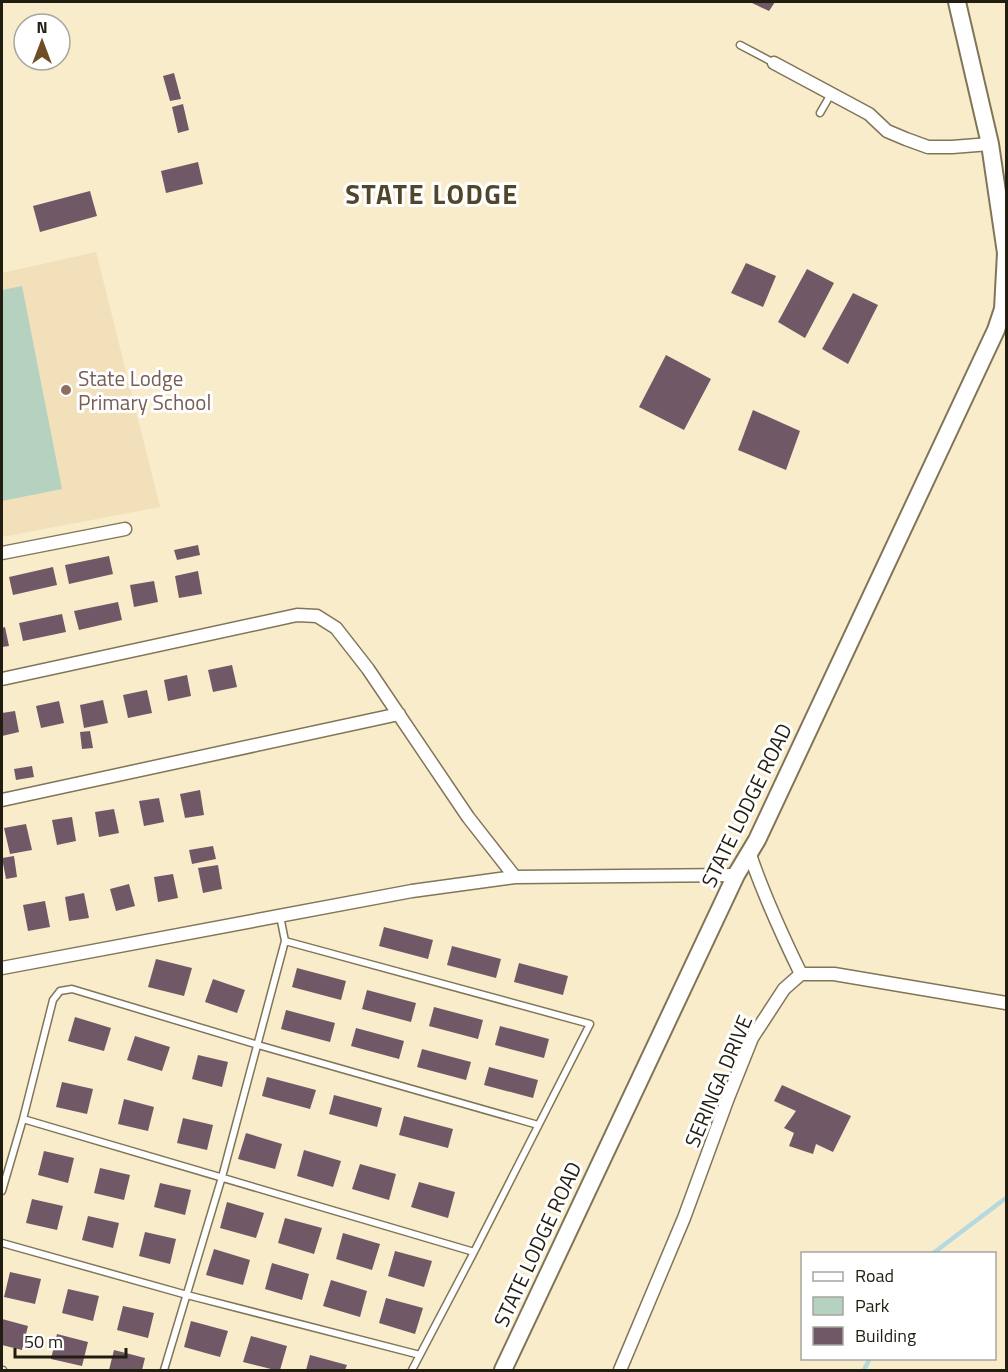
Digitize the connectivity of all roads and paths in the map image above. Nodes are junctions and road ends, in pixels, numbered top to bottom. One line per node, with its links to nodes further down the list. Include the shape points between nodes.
1 (957, 2): 6 (street, STATE LODGE ROAD)
2 (740, 45): 3 (lane)
3 (774, 63): 4 (street)
4 (831, 94): 5 (lane); 6 (street, via 868,114 887,131 928,147)
5 (820, 114)
6 (990, 144): 7 (street, STATE LODGE ROAD)
7 (1006, 253): 8 (street, STATE LODGE ROAD)
8 (1004, 316): 14 (street, STATE LODGE ROAD)
9 (125, 529): 10 (street)
10 (2, 552)
11 (2, 679): 12 (street, via 297,615 317,616 336,628)
12 (399, 714): 13 (street); 16 (street, via 468,817)
13 (2, 800)
14 (749, 852): 15 (street, STATE LODGE ROAD); 20 (street)
15 (736, 875): 16 (street); 33 (street, STATE LODGE ROAD)
16 (515, 877): 17 (street, via 412,891)
17 (280, 916): 18 (lane); 19 (street)
18 (285, 941): 22 (lane); 24 (lane, via 590,1024)
19 (2, 968)
20 (801, 974): 21 (street, via 834,974); 34 (street, SERINGA DRIVE, via 784,989 752,1038 684,1218)
21 (1006, 1003)
22 (258, 1045): 23 (lane, via 72,989 60,991 53,1000); 24 (lane); 25 (lane)
23 (23, 1119): 25 (lane); 26 (lane)
24 (538, 1125): 28 (lane)
25 (222, 1177): 28 (lane); 29 (lane)
26 (2, 1191)
27 (2, 1243): 29 (lane)
28 (474, 1251): 30 (lane)
29 (187, 1295): 30 (lane); 31 (lane)
30 (420, 1355): 32 (lane)
31 (164, 1371)
32 (412, 1371)
33 (502, 1371)
34 (620, 1371)

